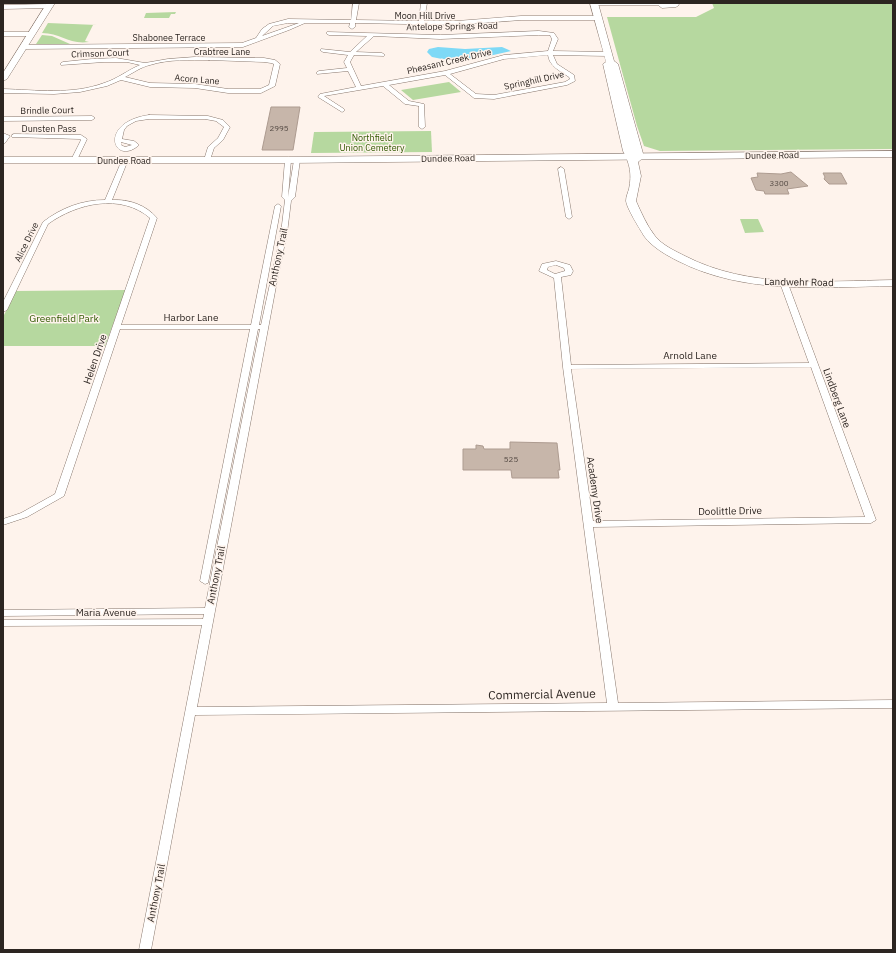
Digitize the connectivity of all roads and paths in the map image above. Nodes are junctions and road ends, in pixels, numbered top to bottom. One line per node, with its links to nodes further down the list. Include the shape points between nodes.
1 (356, 3): 11 (street)
2 (424, 3): 12 (street)
3 (594, 3): 4 (street); 9 (main road, Landwehr Road)
4 (660, 3): 5 (street, via 662,6 670,7 676,5)
5 (675, 3)
6 (50, 5): 7 (street); 17 (main road)
7 (3, 7)
8 (521, 18): 9 (street, Moon Hill Drive); 12 (street, Moon Hill Drive); 14 (street)
9 (598, 18): 25 (main road, Landwehr Road)
10 (309, 21): 11 (street, Moon Hill Drive); 19 (street, Shabonee Terrace, via 269,37); 19 (street, Moon Hill Drive, via 276,22)
11 (353, 22): 12 (street, Moon Hill Drive); 13 (street)
12 (421, 23)
13 (352, 29)
14 (526, 30)
15 (329, 33): 18 (street, Antelope Springs Road)
16 (3, 34): 17 (street)
17 (32, 34): 20 (main road)
18 (373, 35): 22 (street, Antelope Springs Road, via 440,37 552,34 555,39); 23 (street)
19 (258, 38): 20 (street, Shabonee Terrace, via 234,46)
20 (24, 47): 32 (main road)
21 (323, 50): 23 (street)
22 (549, 53): 25 (street, Pheasant Creek Drive); 29 (street, Pheasant Creek Drive, via 504,57); 29 (street, Springhill Drive, via 550,60 572,76 573,80 484,97 474,96)
23 (351, 54): 24 (street); 28 (street, via 347,62)
24 (382, 55)
25 (609, 59): 46 (main road, Landwehr Road, via 614,64)
26 (141, 63): 27 (street, Crimson Court, via 79,61); 31 (street, Crabtree Lane); 34 (street, Crabtree Lane, via 168,60 273,61 276,64)
27 (63, 64)
28 (349, 69): 30 (street); 35 (street)
29 (446, 73): 33 (street, Pheasant Creek Drive)
30 (319, 74)
31 (121, 78): 34 (street, Acorn Lane, via 150,86 195,86 228,91 261,91); 36 (street, Crabtree Lane, via 95,88 68,92)
32 (3, 79)
33 (384, 84): 35 (street, Pheasant Creek Drive); 40 (street, via 407,103 422,105)
34 (272, 86)
35 (359, 88): 37 (street, Pheasant Creek Drive, via 322,95 321,97)
36 (3, 91)
37 (342, 110)
38 (92, 118): 39 (street, Brindle Court)
39 (3, 119)
40 (422, 127)
41 (3, 135): 44 (street, via 7,136)
42 (14, 136): 48 (street, Dunsten Pass, via 81,137 84,139)
43 (118, 140): 50 (street, via 127,123 138,120 170,117 215,119 227,127 222,138 211,147)
44 (3, 142)
45 (893, 154): 46 (main road, Dundee Road)
46 (634, 158): 51 (main road, Dundee Road); 56 (main road, Landwehr Road, via 636,176 631,201)
47 (3, 160): 48 (main road, Dundee Road)
48 (74, 160): 49 (main road, Dundee Road)
49 (125, 160): 50 (main road, Dundee Road); 53 (street)
50 (206, 160): 51 (main road, Dundee Road)
51 (292, 160): 58 (street, Anthony Trail, via 292,197 288,200)
52 (561, 169): 55 (street)
53 (108, 201): 63 (street, Alice Drive, via 87,203 68,209 53,215 45,223); 64 (street, Helen Drive, via 141,208 154,218)
54 (278, 206): 57 (street, Anthony Trail)
55 (569, 217)
56 (648, 230): 60 (main road, Landwehr Road, via 692,258 734,272 779,278); 61 (main road, Landwehr Road, via 662,246 694,265 738,278)
57 (273, 232): 58 (street); 65 (street, Anthony Trail)
58 (284, 232): 65 (street, Anthony Trail)
59 (557, 276): 67 (street, Academy Drive)
60 (893, 278)
61 (784, 283): 62 (main road, Landwehr Road); 66 (street, Lindberg Lane)
62 (893, 283)
63 (3, 310)
64 (118, 327): 65 (street, Harbor Lane); 69 (street, Helen Drive, via 59,496 24,515)
65 (259, 327): 71 (street, Anthony Trail); 73 (street, Anthony Trail)
66 (814, 365): 67 (street, Arnold Lane); 68 (street, Lindberg Lane)
67 (567, 367): 70 (street, Academy Drive)
68 (871, 520): 70 (street, Doolittle Drive)
69 (3, 522)
70 (589, 524): 76 (street, Academy Drive)
71 (205, 581)
72 (3, 613): 73 (street, Maria Avenue)
73 (207, 616): 74 (street, Maria Avenue); 77 (street, Anthony Trail)
74 (3, 623)
75 (893, 704): 76 (street, Commercial Avenue)
76 (613, 706): 77 (street, Commercial Avenue)
77 (191, 711): 78 (street, Anthony Trail)
78 (145, 950)

